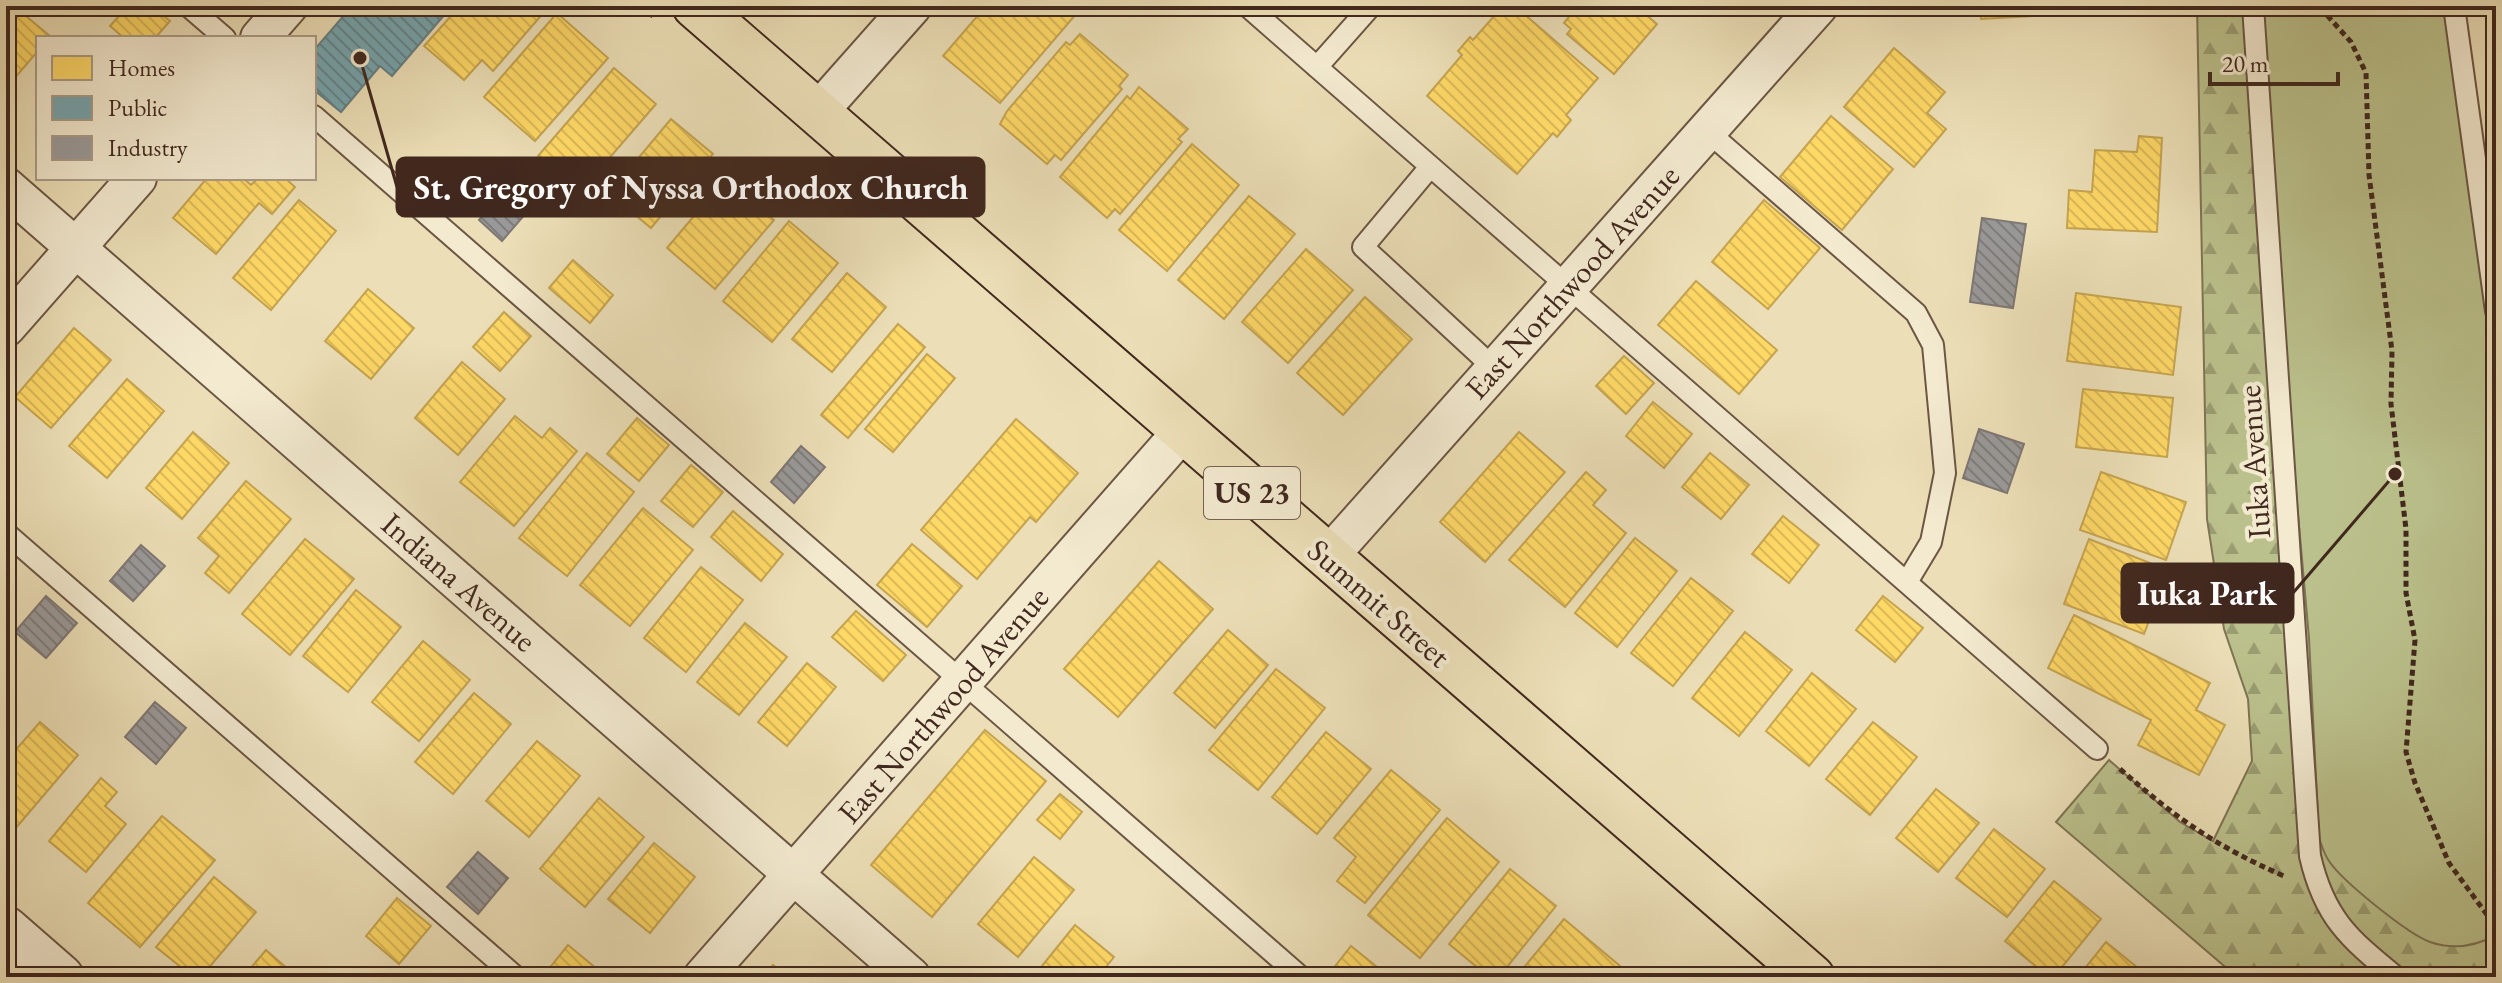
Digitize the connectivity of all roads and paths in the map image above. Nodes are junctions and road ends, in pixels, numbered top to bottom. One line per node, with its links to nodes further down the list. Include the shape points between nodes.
1 (188, 6): 11 (lane)
2 (288, 6): 12 (street)
3 (695, 6): 14 (main road, Summit Street / US 23)
4 (912, 6): 14 (street)
5 (1247, 6): 13 (lane)
6 (1371, 6): 13 (lane)
7 (1818, 6): 16 (street, East Northwood Avenue)
8 (2253, 6): 32 (lane, Iuka Avenue, via 2310,856)
9 (2310, 6): 33 (path, via 2326,14 2351,42 2366,73 2369,175 2392,351 2391,404 2406,529 2406,593 2415,640 2406,752 2449,863)
10 (2454, 6): 22 (lane)
11 (223, 36)
12 (262, 36)
13 (1317, 67): 17 (lane)
14 (818, 112): 25 (main road, Summit Street / US 23)
15 (316, 118): 29 (lane)
16 (1707, 131): 21 (street, East Northwood Avenue); 28 (lane, via 1916,313 1933,345 1945,473 1931,542)
17 (1430, 167): 21 (lane); 24 (lane, via 1363,247)
18 (135, 180): 20 (street)
19 (6, 187): 20 (street, Indiana Avenue)
20 (76, 248): 23 (street); 31 (street, Indiana Avenue)
21 (1568, 286): 24 (street, East Northwood Avenue); 28 (lane)
22 (2496, 311)
23 (6, 327)
24 (1495, 369): 27 (street, East Northwood Avenue)
25 (1182, 432): 27 (main road, Summit Street / US 23); 29 (street, East Northwood Avenue)
26 (6, 533): 36 (lane)
27 (1327, 558): 40 (main road, Summit Street / US 23)
28 (1907, 582): 30 (lane)
29 (963, 682): 31 (street, East Northwood Avenue); 39 (lane)
30 (2097, 749): 32 (path, via 2180,822 2246,860)
31 (793, 874): 37 (street, East Northwood Avenue); 38 (street, Indiana Avenue)
32 (2318, 891): 41 (lane, Iuka Avenue, via 2334,921)
33 (2496, 927)
34 (6, 929): 35 (street)
35 (41, 971)
36 (516, 977)
37 (703, 977)
38 (911, 977)
39 (1301, 977)
40 (1812, 977)
41 (2396, 977)

